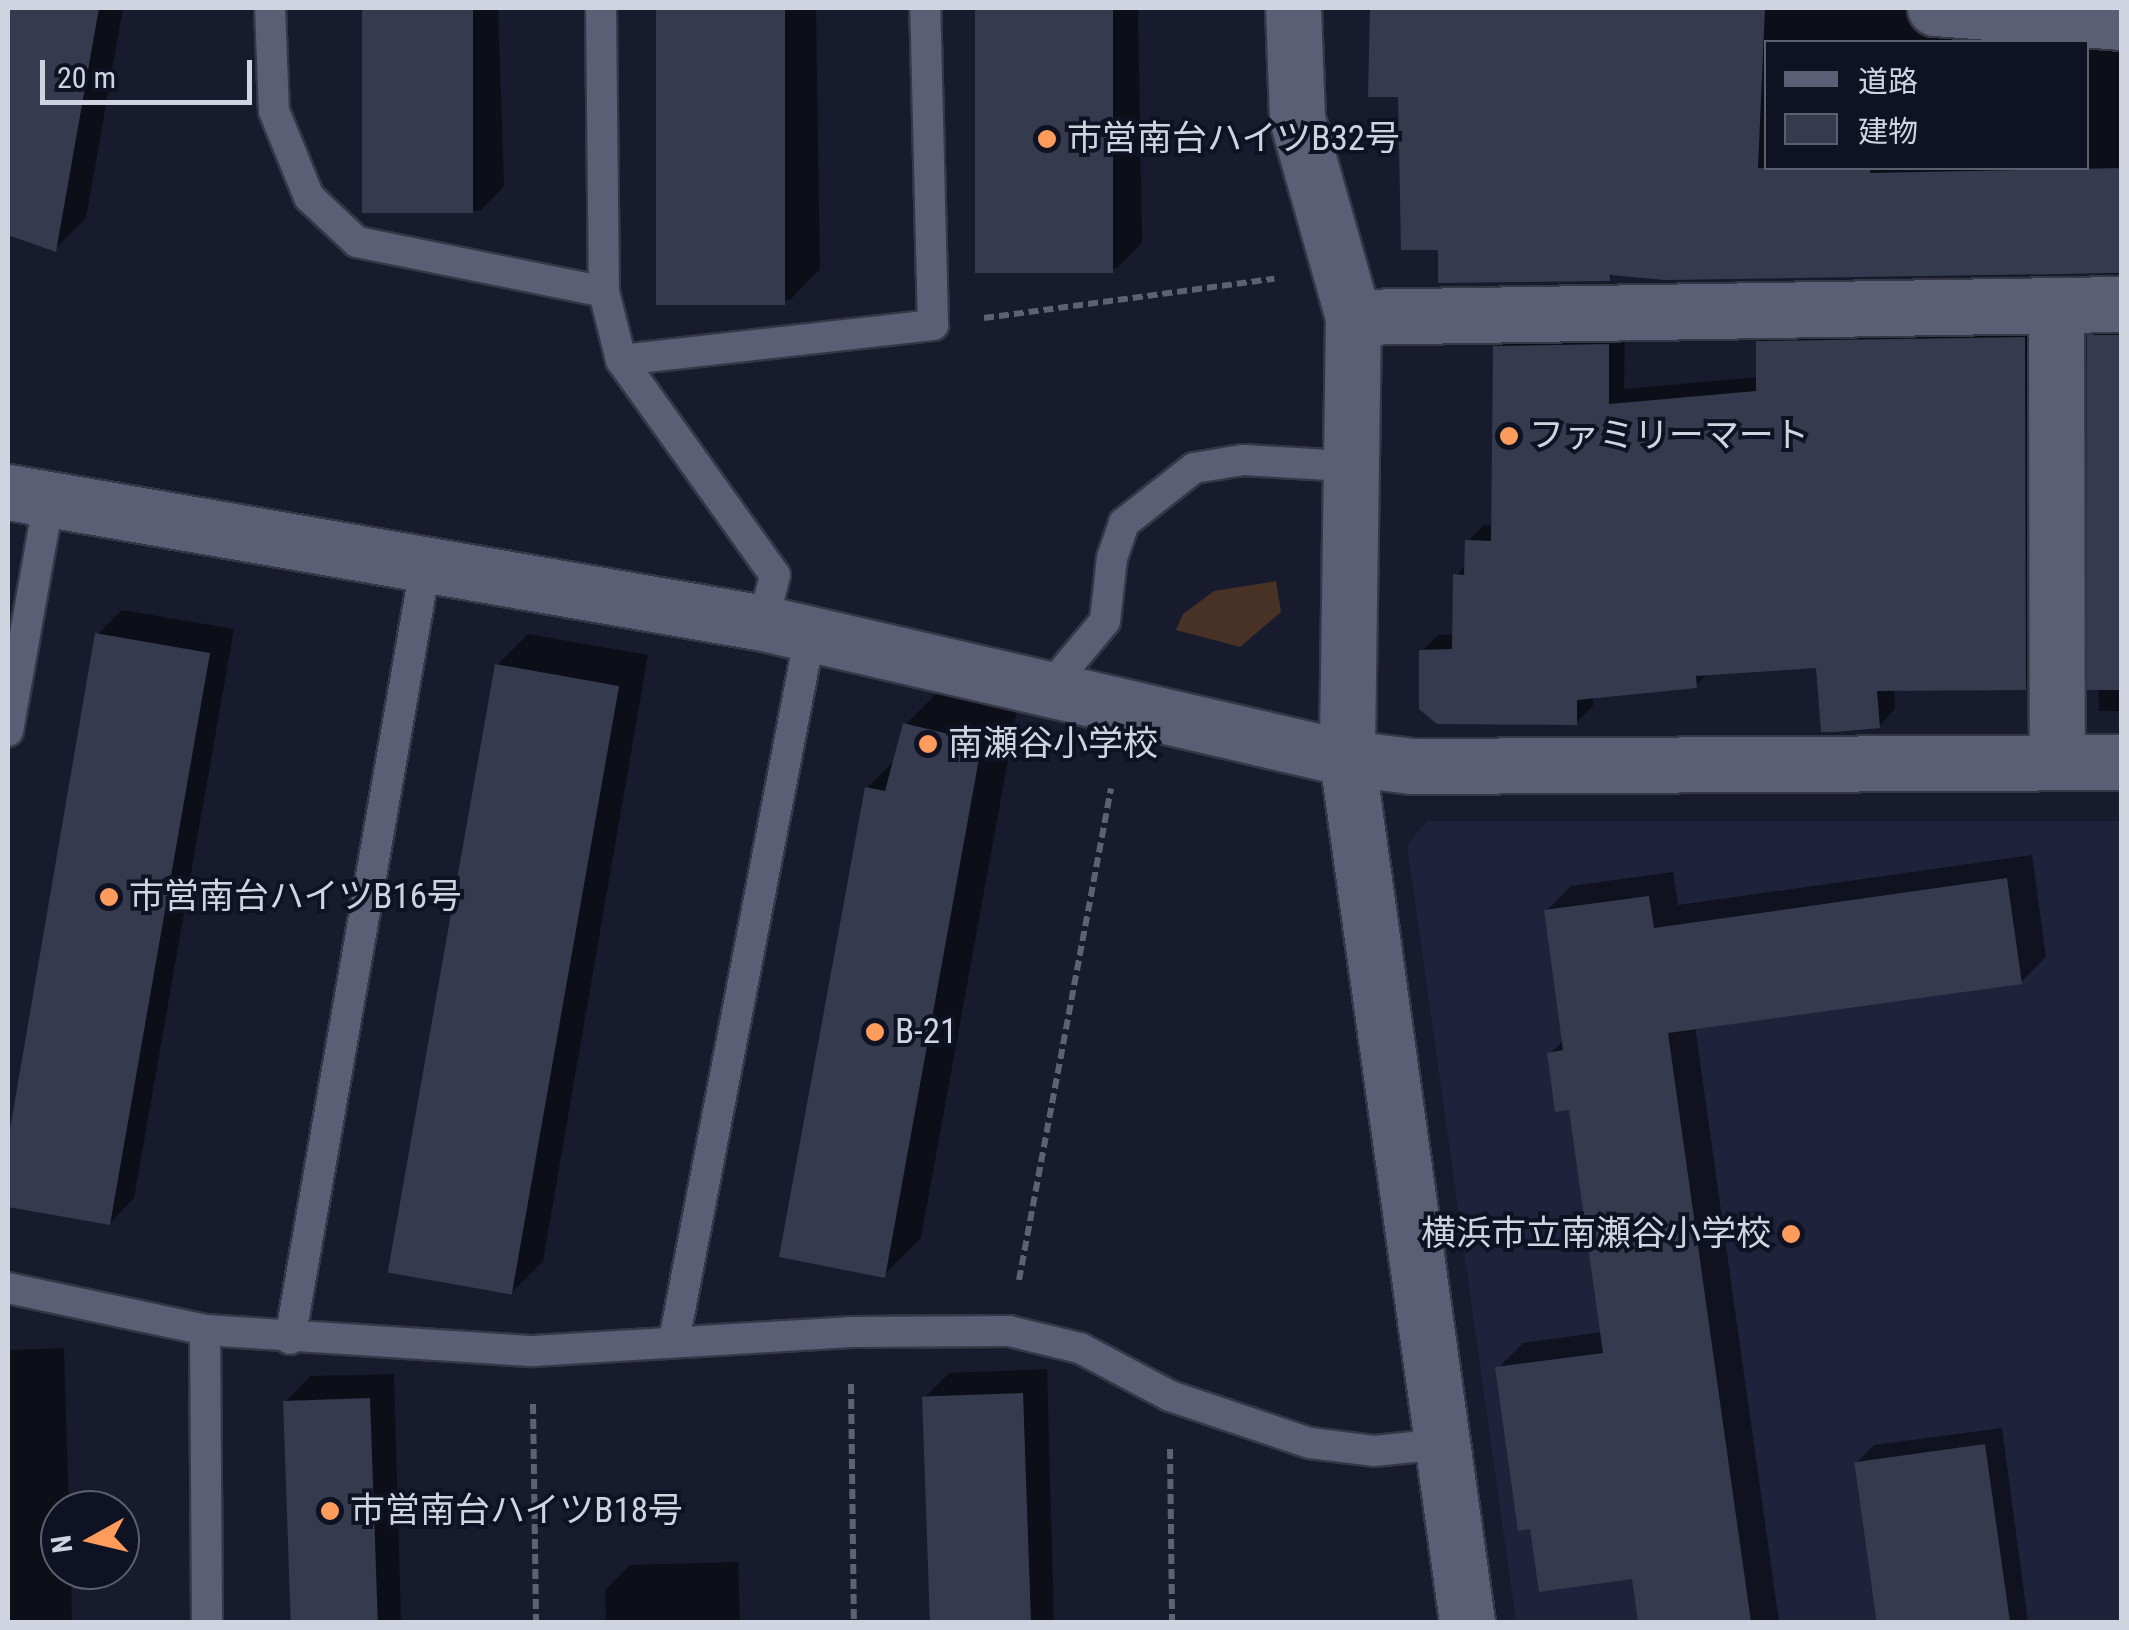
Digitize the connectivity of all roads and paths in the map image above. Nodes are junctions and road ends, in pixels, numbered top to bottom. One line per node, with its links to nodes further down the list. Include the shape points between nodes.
1 (270, 8): 8 (lane, via 274,111 308,197 357,242)
2 (601, 8): 8 (lane)
3 (925, 8): 12 (lane)
4 (1294, 8): 11 (street, via 1298,119)
5 (1935, 8): 6 (street)
6 (2122, 22)
7 (1293, 276): 12 (path)
8 (604, 292): 13 (lane)
9 (2122, 304): 10 (street)
10 (2056, 305): 11 (street); 21 (street)
11 (1353, 317): 14 (street)
12 (933, 325): 13 (lane)
13 (620, 360): 17 (lane, via 775,575)
14 (1347, 466): 18 (lane, via 1243,460 1194,468 1124,523 1112,558 1105,621); 20 (street)
15 (28, 495): 16 (street); 19 (lane)
16 (426, 562): 17 (street); 28 (lane)
17 (786, 629): 18 (street); 29 (lane)
18 (1049, 688): 20 (street)
19 (8, 730)
20 (1347, 758): 21 (street, via 1411,766); 32 (street)
21 (2056, 761): 22 (street)
22 (2122, 762)
23 (1111, 790): 27 (path)
24 (8, 1288): 25 (lane)
25 (205, 1330): 28 (lane); 33 (lane)
26 (850, 1332): 27 (lane); 29 (lane); 35 (path)
27 (1009, 1332): 31 (lane, via 1080,1348)
28 (290, 1339): 30 (lane)
29 (674, 1342): 30 (lane)
30 (533, 1350): 34 (path)
31 (1170, 1396): 32 (lane, via 1310,1442 1374,1451); 36 (path)
32 (1443, 1444): 37 (street)
33 (207, 1622)
34 (536, 1622)
35 (854, 1622)
36 (1172, 1622)
37 (1467, 1622)

